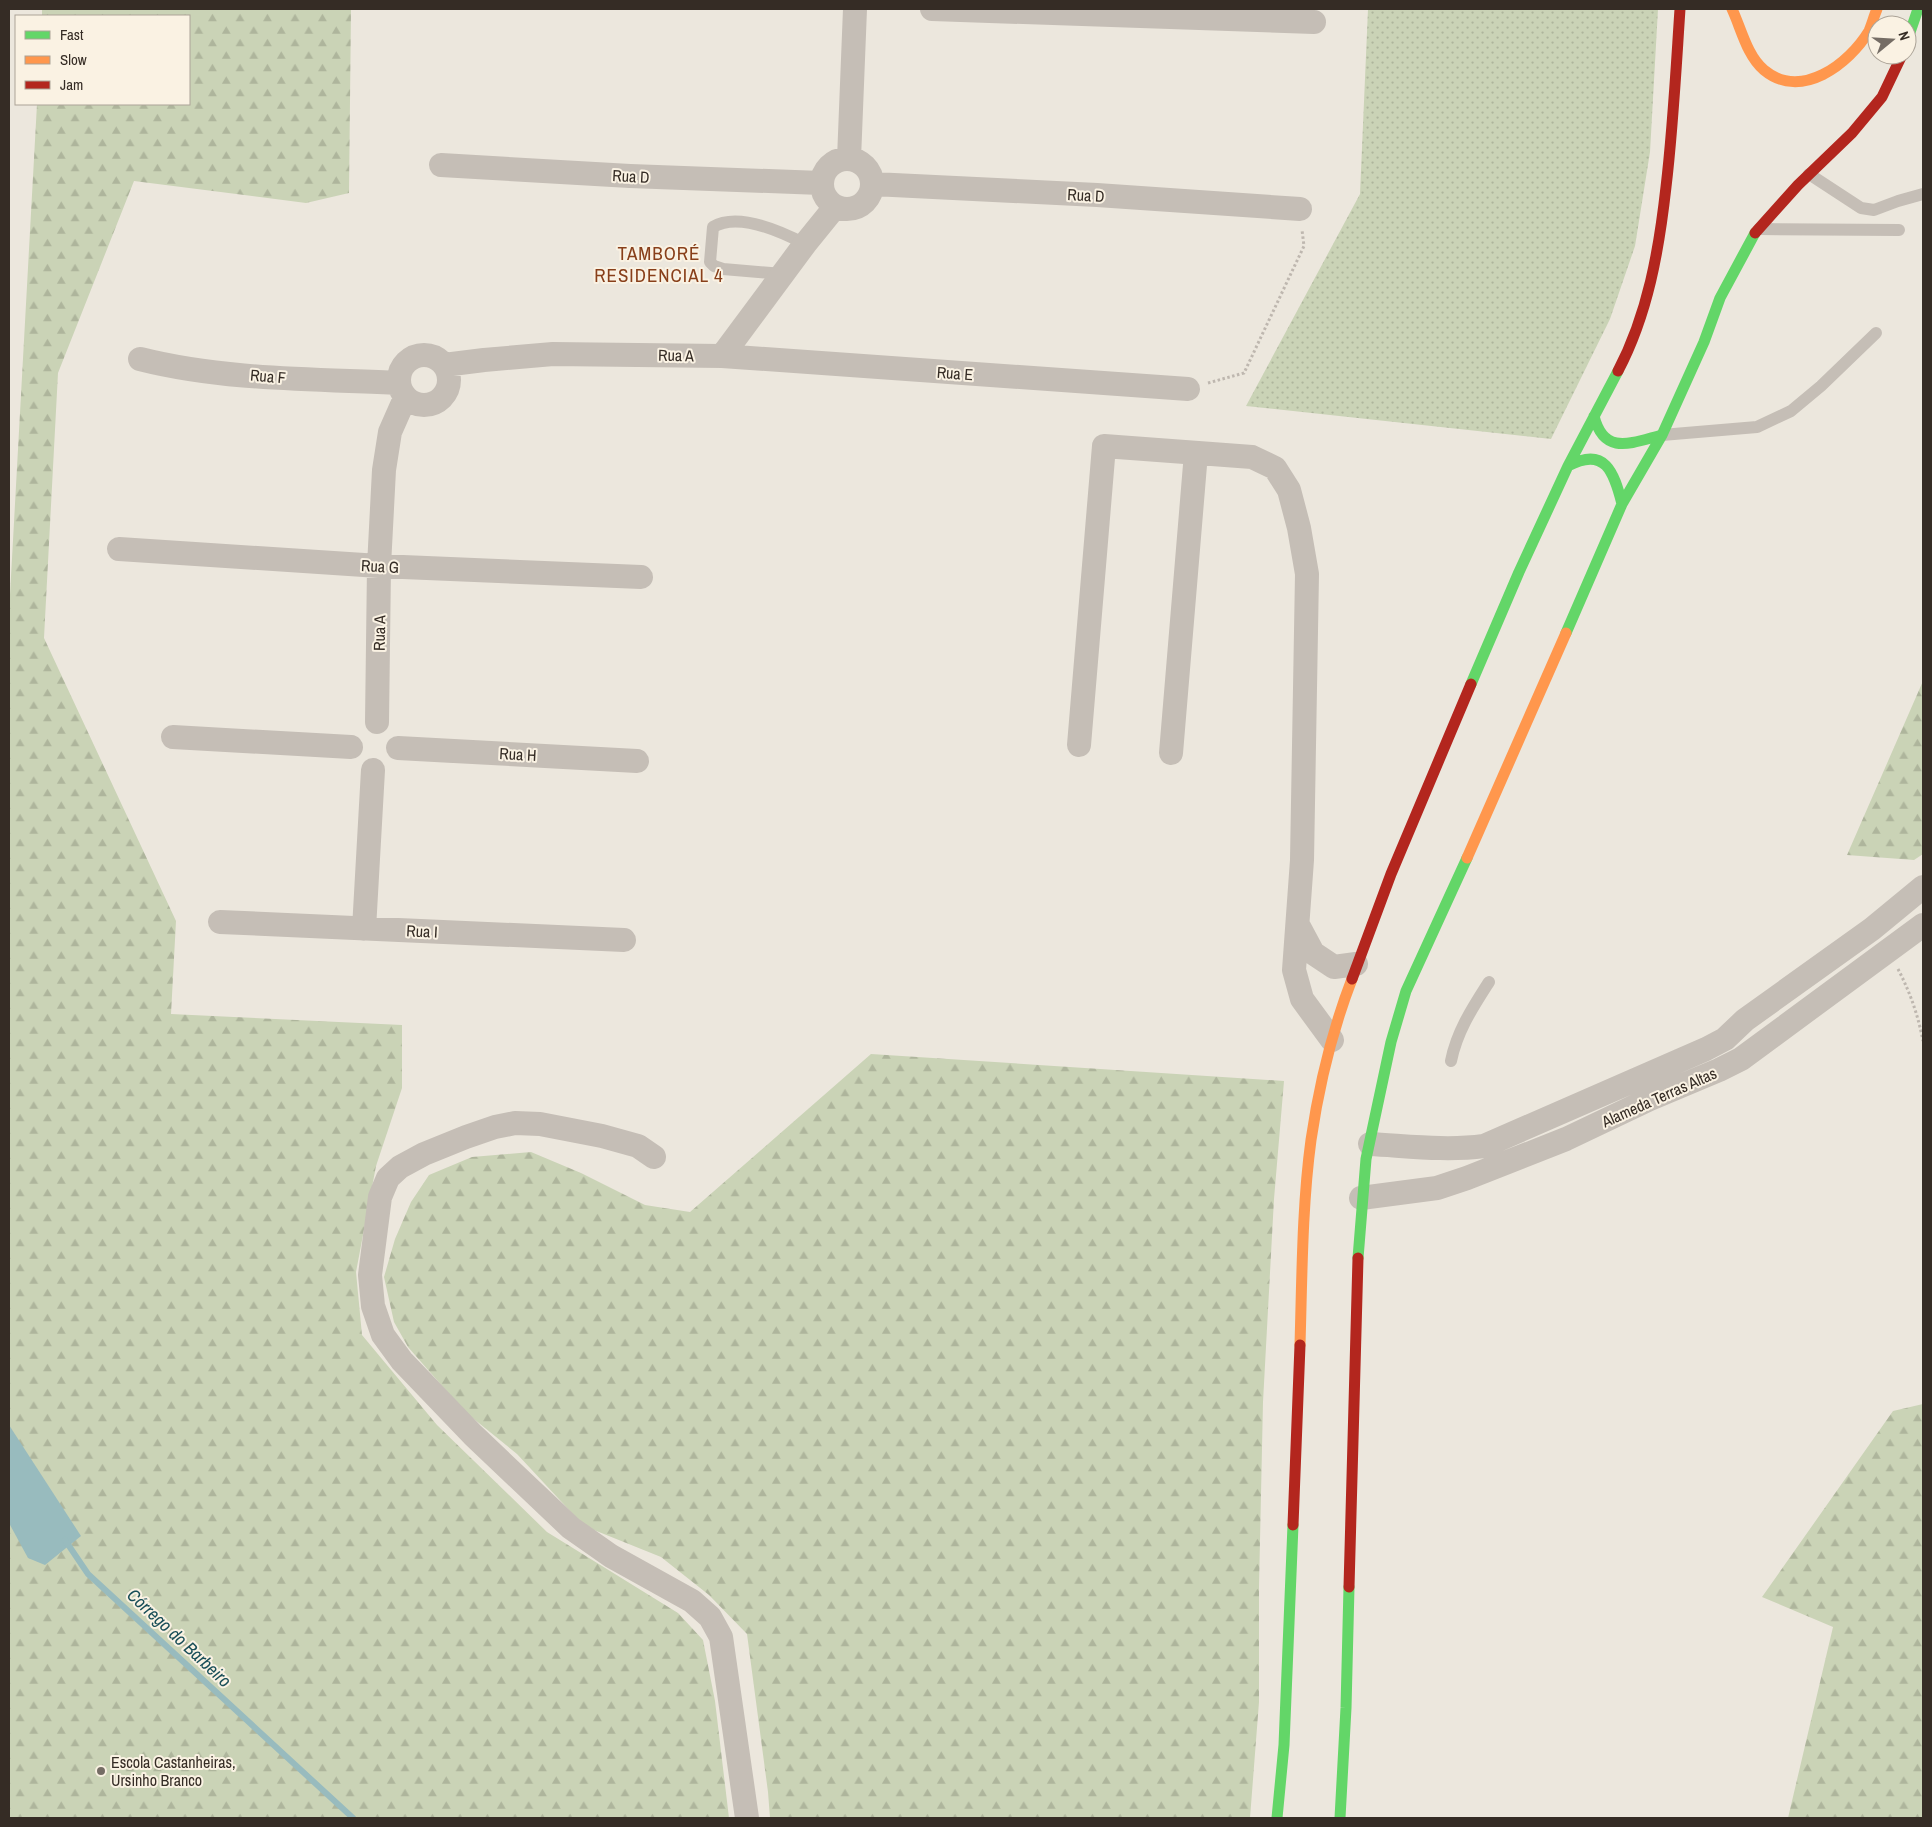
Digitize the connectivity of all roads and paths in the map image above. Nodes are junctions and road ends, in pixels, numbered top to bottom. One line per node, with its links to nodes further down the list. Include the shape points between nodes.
1 (855, 9): 8 (street)
2 (932, 9): 6 (street)
3 (1680, 9): 26 (main road, via 1672,138 1661,236 1643,308 1625,358)
4 (1732, 9): 5 (main road, via 1749,49 1762,69 1775,79 1791,83 1818,78 1836,67 1851,54 1868,31)
5 (1877, 9)
6 (1314, 22)
7 (1897, 65): 10 (main road, via 1882,97 1852,134)
8 (849, 159): 11 (street, via 830,165); 12 (street, via 863,164)
9 (440, 166): 11 (street, Rua D)
10 (1809, 174): 13 (lane, via 1861,208 1874,210); 16 (main road)
11 (821, 183): 14 (street, via 825,197)
12 (873, 184): 14 (street, via 863,204 849,210); 15 (street, Rua D)
13 (1923, 194)
14 (835, 207): 18 (street)
15 (1300, 208): 24 (path, via 1304,246 1244,373)
16 (1757, 229): 17 (lane); 27 (main road, via 1720,298)
17 (1899, 230)
18 (804, 244): 19 (street); 19 (lane, via 773,229 752,224 727,222 713,227 710,262 714,266)
19 (783, 274): 21 (street)
20 (1876, 333): 27 (lane, via 1790,411 1757,427)
21 (722, 356): 23 (street, Rua A, via 553,354); 24 (street, Rua E)
22 (140, 359): 25 (street, Rua F, via 175,368)
23 (444, 365): 25 (street, via 431,355 423,354 408,360 402,367); 25 (street, via 449,381 443,397 429,405 412,402)
24 (1188, 389)
25 (402, 390): 32 (street, Rua A, via 384,470)
26 (1594, 416): 27 (main road, via 1600,437 1613,443 1631,443); 29 (main road)
27 (1662, 435): 30 (main road)
28 (1196, 452): 36 (street, via 1104,446); 39 (street); 44 (street, via 1252,457 1275,468 1289,490 1299,528 1308,574)
29 (1568, 466): 30 (main road, via 1583,458 1597,459 1609,468 1617,482); 49 (main road, via 1519,572)
30 (1622, 504): 54 (main road, via 1495,797 1406,991 1391,1042)
31 (119, 549): 32 (street, Rua G)
32 (379, 566): 33 (street, Rua G); 34 (street, Rua A)
33 (641, 577)
34 (378, 722): 37 (street, via 358,728 351,740); 38 (street, via 395,734)
35 (173, 737): 37 (street)
36 (1079, 745)
37 (351, 748): 41 (street, via 356,760)
38 (398, 748): 40 (street, Rua H); 41 (street, via 397,755 388,766)
39 (1171, 753)
40 (637, 761)
41 (373, 770): 46 (street)
42 (1923, 888): 55 (street, Alameda Terras Altas, via 1872,929 1745,1020 1725,1039)
43 (220, 922): 46 (street, Rua I)
44 (1298, 925): 49 (street, via 1313,953 1334,967); 51 (street, via 1294,970 1302,999)
45 (1923, 925): 48 (street, Alameda Terras Altas)
46 (364, 929): 47 (street, Rua I)
47 (624, 940)
48 (1888, 950): 52 (path, via 1908,989 1920,1021); 57 (street, Alameda Terras Altas, via 1741,1059 1566,1139)
49 (1356, 964): 51 (main road)
50 (1488, 982): 53 (lane, via 1465,1020 1454,1044)
51 (1332, 1040): 60 (main road, via 1311,1141 1304,1230 1294,1529 1284,1745)
52 (1923, 1041)
53 (1451, 1061)
54 (1370, 1144): 55 (street, Alameda Terras Altas, via 1435,1148); 58 (main road)
55 (1484, 1146): 57 (street)
56 (654, 1157): 59 (street, via 638,1146 602,1136 540,1124 515,1123 495,1127 424,1154 388,1178 380,1197 370,1275 373,1306 383,1335 402,1361 571,1528 611,1556 692,1601 710,1617 721,1637)
57 (1467, 1178): 58 (street, Alameda Terras Altas, via 1437,1188)
58 (1361, 1198): 61 (main road)
59 (748, 1818)
60 (1277, 1818)
61 (1340, 1818)

